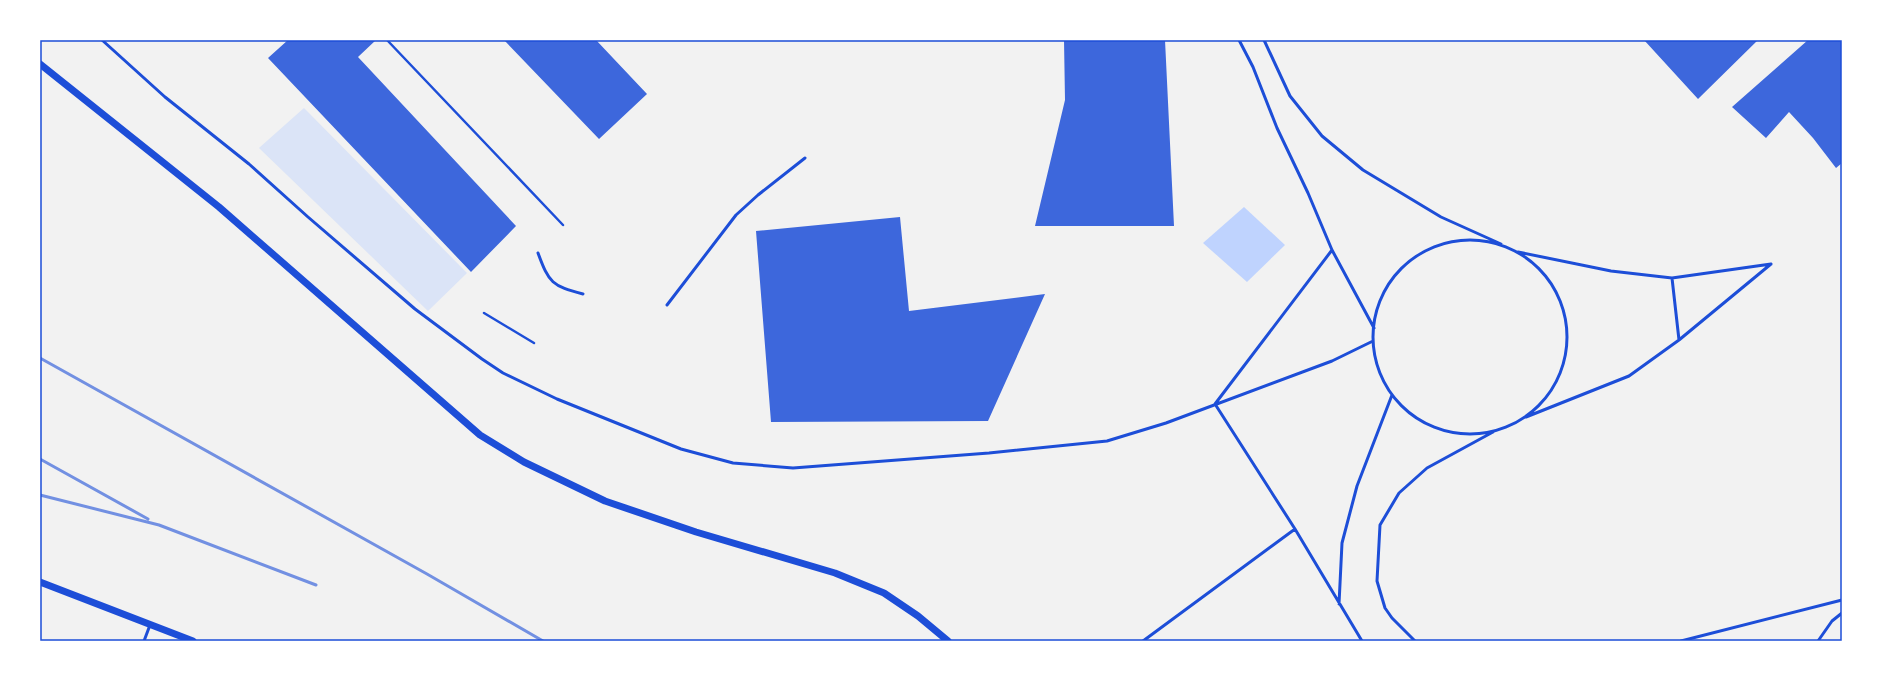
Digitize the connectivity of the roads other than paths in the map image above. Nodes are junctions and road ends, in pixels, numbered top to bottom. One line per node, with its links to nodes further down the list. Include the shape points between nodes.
1 (102, 40): 17 (lane, via 415,309 482,359 503,373 557,399 681,449 733,463 793,468 989,453 1107,441 1166,423)
2 (1239, 40): 7 (lane)
3 (1264, 40): 6 (lane, via 1290,96 1322,136 1363,170 1441,218)
4 (40, 64): 28 (street, via 219,208 480,435 524,462 605,501 696,532 835,573 884,593)
5 (805, 158): 12 (lane, via 736,215)
6 (1510, 248): 8 (lane); 13 (lane, via 1478,240 1446,242 1416,256 1392,279 1377,308)
7 (1332, 250): 13 (lane); 17 (lane)
8 (1515, 251): 10 (lane, via 1611,272); 18 (lane, via 1535,264 1554,287 1564,314 1567,344 1560,373 1545,399)
9 (538, 253): 11 (lane, via 553,284)
10 (1672, 278): 14 (lane); 14 (lane, via 1771,264)
11 (583, 294)
12 (667, 306)
13 (1374, 328): 15 (lane)
14 (1680, 340): 18 (lane, via 1629,376)
15 (1373, 341): 16 (lane, via 1378,369); 17 (lane, via 1332,361)
16 (1392, 395): 19 (lane, via 1412,416 1438,429 1467,434); 23 (lane, via 1357,486 1344,536)
17 (1215, 404): 20 (lane)
18 (1523, 418): 19 (lane)
19 (1496, 430): 31 (lane, via 1427,468 1399,493 1380,525 1377,581 1385,608)
20 (1295, 529): 23 (lane); 29 (lane)
21 (40, 582): 25 (street)
22 (1842, 600): 32 (lane)
23 (1339, 604): 30 (lane)
24 (1842, 613): 33 (lane, via 1832,621)
25 (150, 624): 26 (lane); 27 (street)
26 (144, 641)
27 (193, 641)
28 (948, 641)
29 (1143, 641)
30 (1362, 641)
31 (1415, 641)
32 (1681, 641)
33 (1818, 641)

